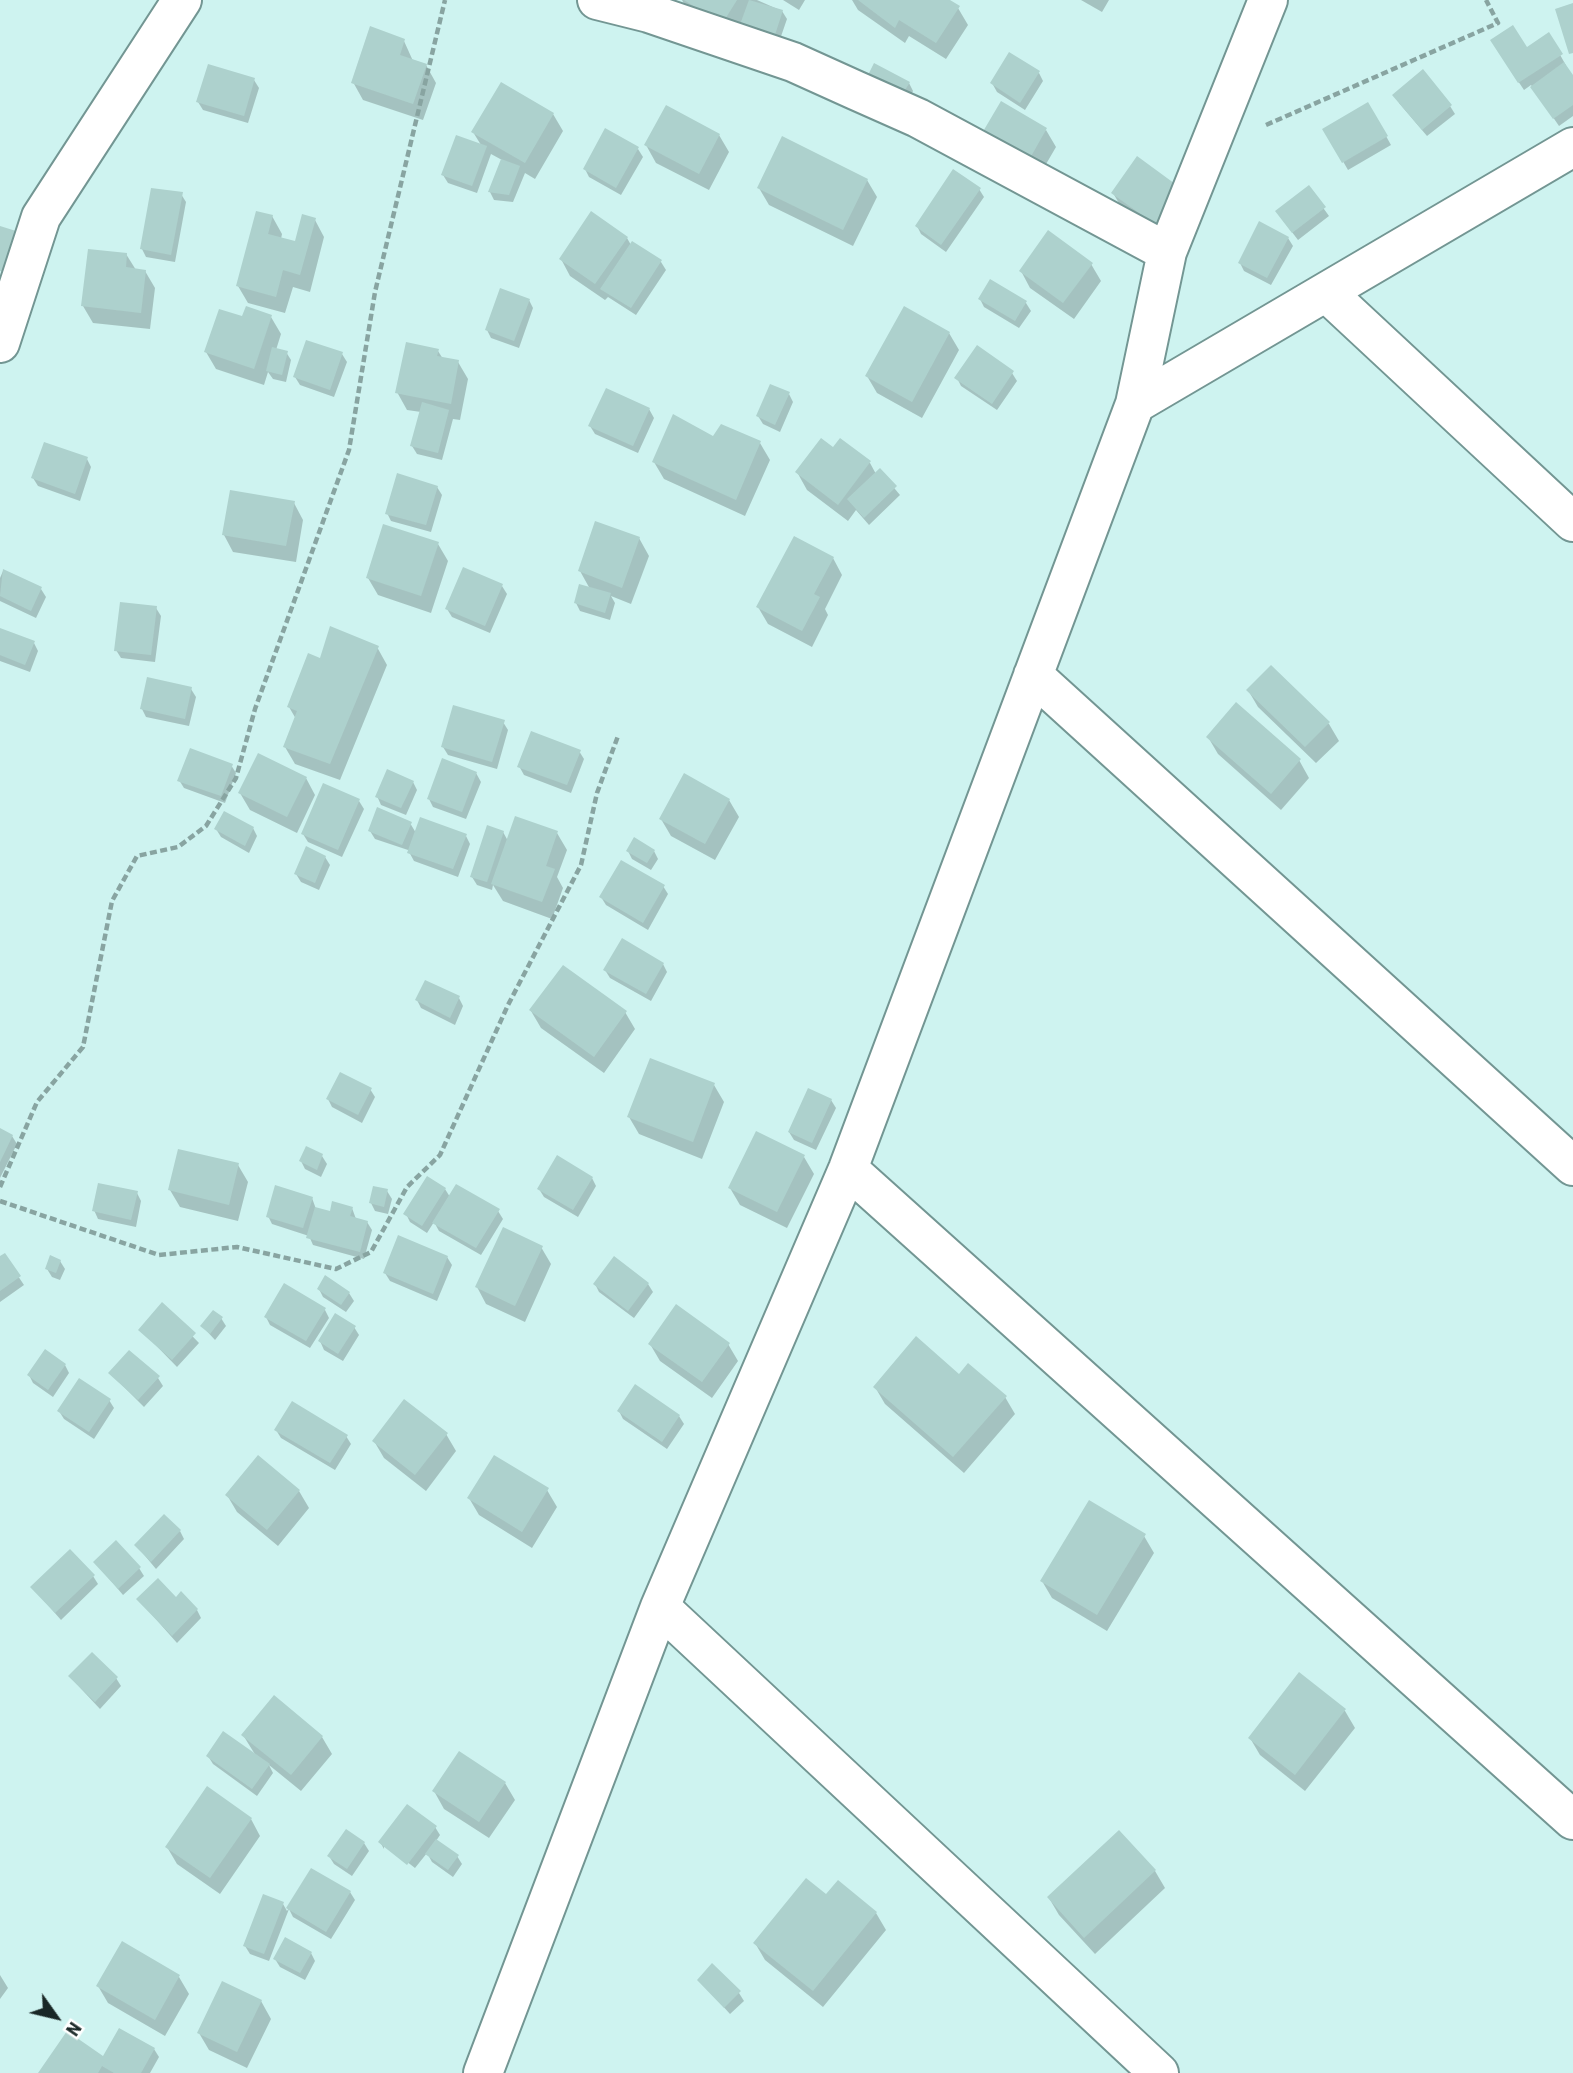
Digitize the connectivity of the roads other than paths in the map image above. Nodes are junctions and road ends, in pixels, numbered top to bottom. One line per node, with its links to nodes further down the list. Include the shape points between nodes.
1 (182, 0): 7 (street, via 41,217)
2 (597, 0): 5 (street, via 758,50 843,84 918,118)
3 (1268, 0): 5 (street)
4 (1573, 147): 6 (street)
5 (1167, 252): 8 (street)
6 (1326, 293): 8 (street); 9 (street)
7 (0, 343)
8 (1135, 404): 10 (street)
9 (1573, 522)
10 (1033, 675): 11 (street); 12 (street)
11 (1573, 1166)
12 (848, 1169): 13 (street); 14 (street)
13 (660, 1606): 15 (street); 16 (street)
14 (1573, 1820)
15 (483, 2073)
16 (1159, 2073)

